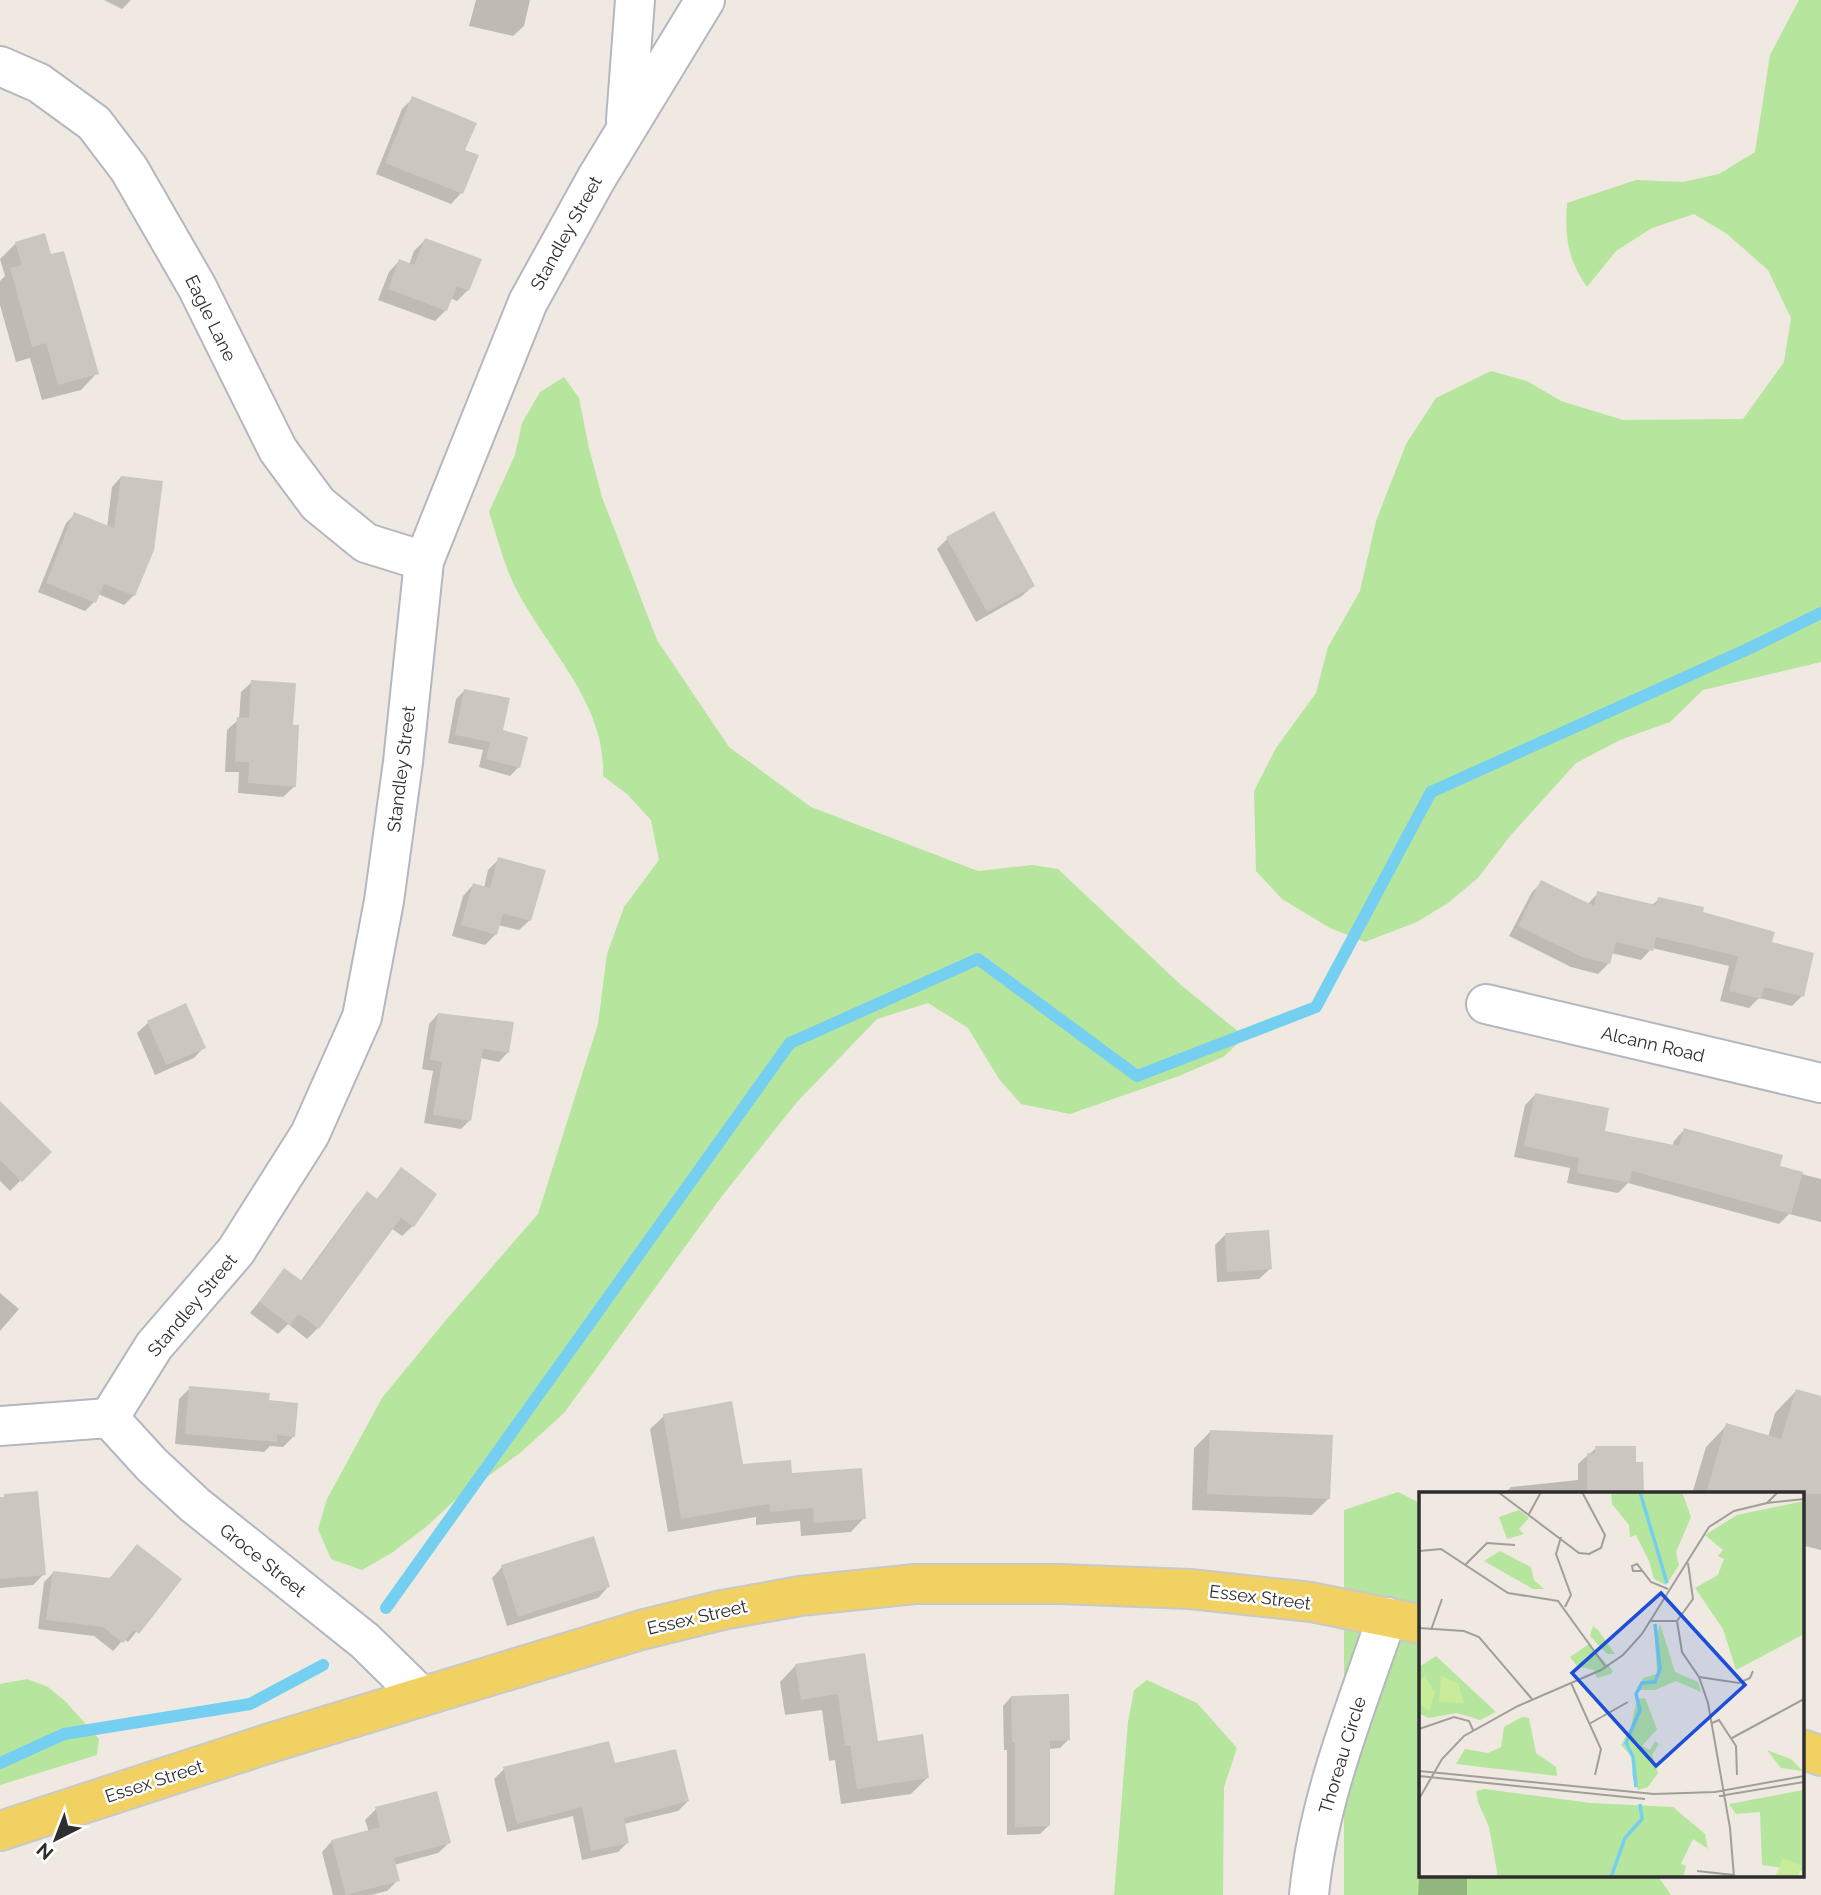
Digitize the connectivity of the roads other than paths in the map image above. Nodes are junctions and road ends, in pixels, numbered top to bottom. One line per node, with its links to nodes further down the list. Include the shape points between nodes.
1 (635, 0): 4 (street)
2 (705, 0): 4 (street, Standley Street)
3 (0, 66): 5 (street, Eagle Lane, via 39,83 94,123 129,169 197,287 278,450 318,504 366,543)
4 (625, 130): 5 (street, Standley Street, via 528,302)
5 (424, 561): 8 (street, Standley Street, via 404,762 362,1017 303,1146 236,1251 154,1346)
6 (1486, 1004): 7 (street, Alcann Road)
7 (1821, 1083)
8 (109, 1418): 9 (street); 11 (street, Groce Street, via 195,1505 365,1641)
9 (0, 1426)
10 (1404, 1620): 11 (main road, Essex Street, via 1311,1602 1190,1589 915,1584 800,1596 722,1611 641,1630); 15 (street, Thoreau Circle, via 1329,1787)
11 (421, 1696): 14 (main road, Essex Street)
12 (1804, 1750): 13 (main road)
13 (1821, 1756)
14 (0, 1831)
15 (1309, 1895)

